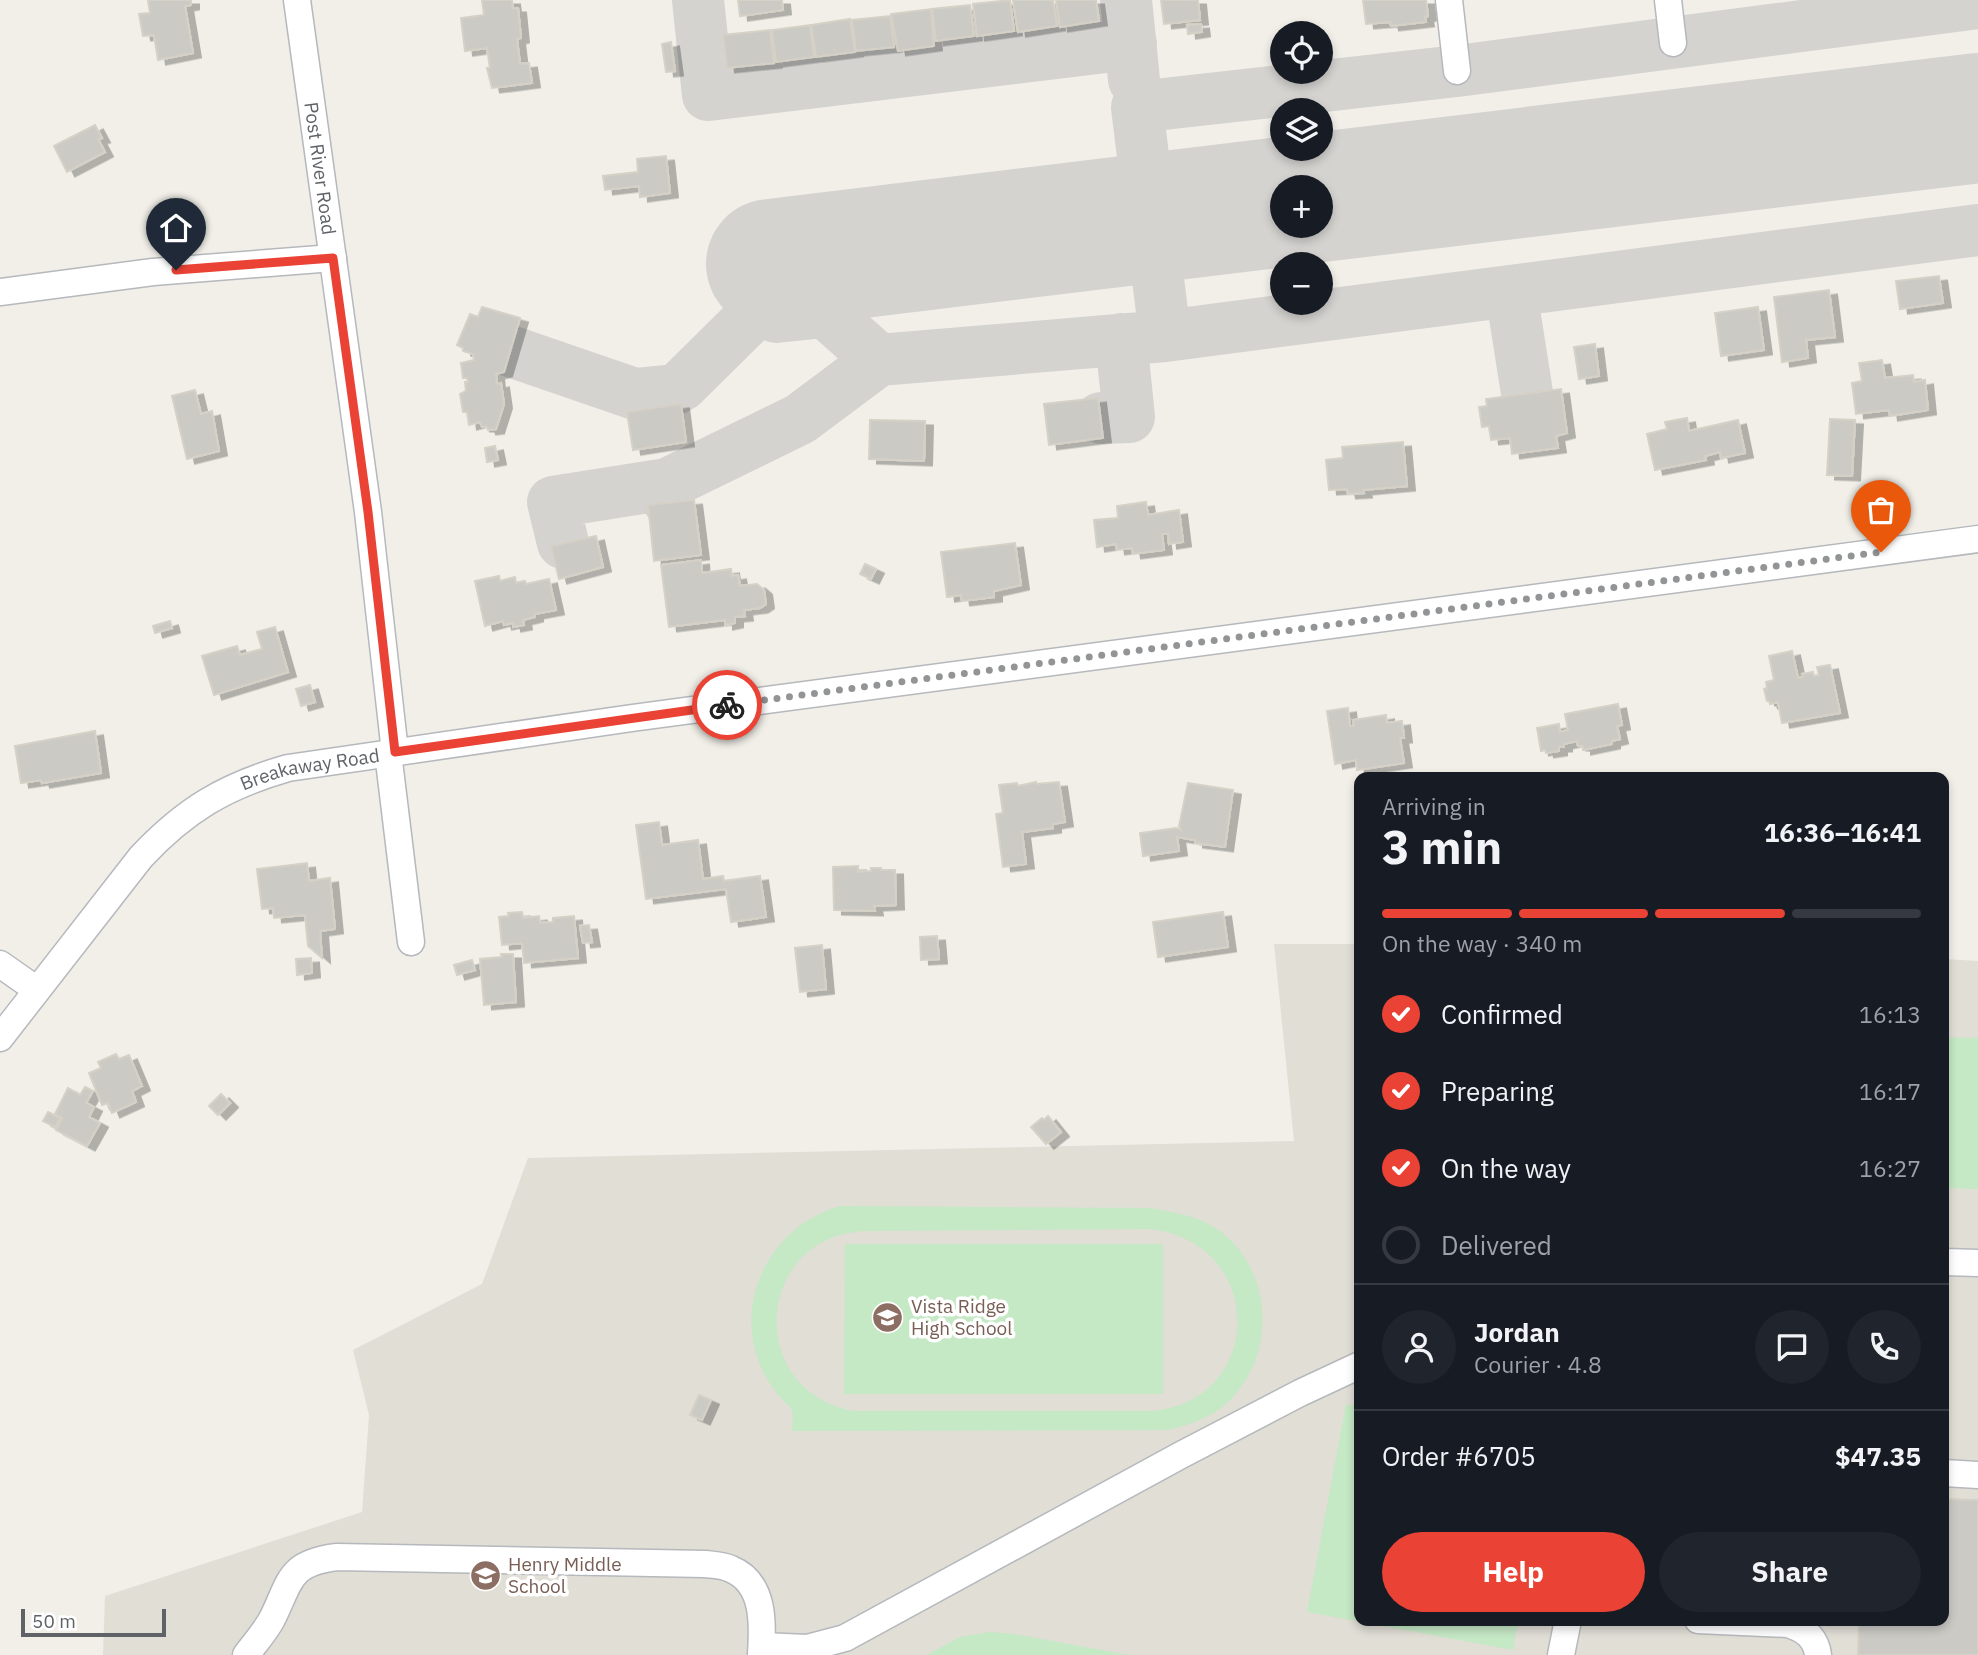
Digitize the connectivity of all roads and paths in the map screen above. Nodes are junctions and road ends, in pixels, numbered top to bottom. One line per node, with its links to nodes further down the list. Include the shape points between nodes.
1 (297, 0): 6 (street, Post River Road)
2 (1449, 0): 5 (street)
3 (1668, 0): 4 (street)
4 (1673, 43)
5 (1457, 71)
6 (333, 258): 7 (street, via 153,272); 9 (street, Post River Road, via 368,512)
7 (0, 292)
8 (1978, 538): 9 (street, Breakaway Road)
9 (391, 752): 10 (street, Post River Road); 12 (street, Breakaway Road, via 288,768 254,778 192,810 141,858)
10 (411, 942)
11 (0, 964): 12 (street)
12 (37, 990): 13 (street, Breakaway Road)
13 (0, 1038)
14 (1949, 1262): 15 (street)
15 (1978, 1263)
16 (1354, 1368): 21 (street, via 1181,1455 845,1638)
17 (1949, 1474): 18 (street)
18 (1978, 1475)
19 (1567, 1626): 23 (street)
20 (1794, 1626): 24 (street, via 1812,1637)
21 (762, 1650): 22 (street, via 756,1590 745,1576 729,1568 337,1557 313,1560 295,1572 270,1622)
22 (246, 1655)
23 (1561, 1655)
24 (1818, 1655)

